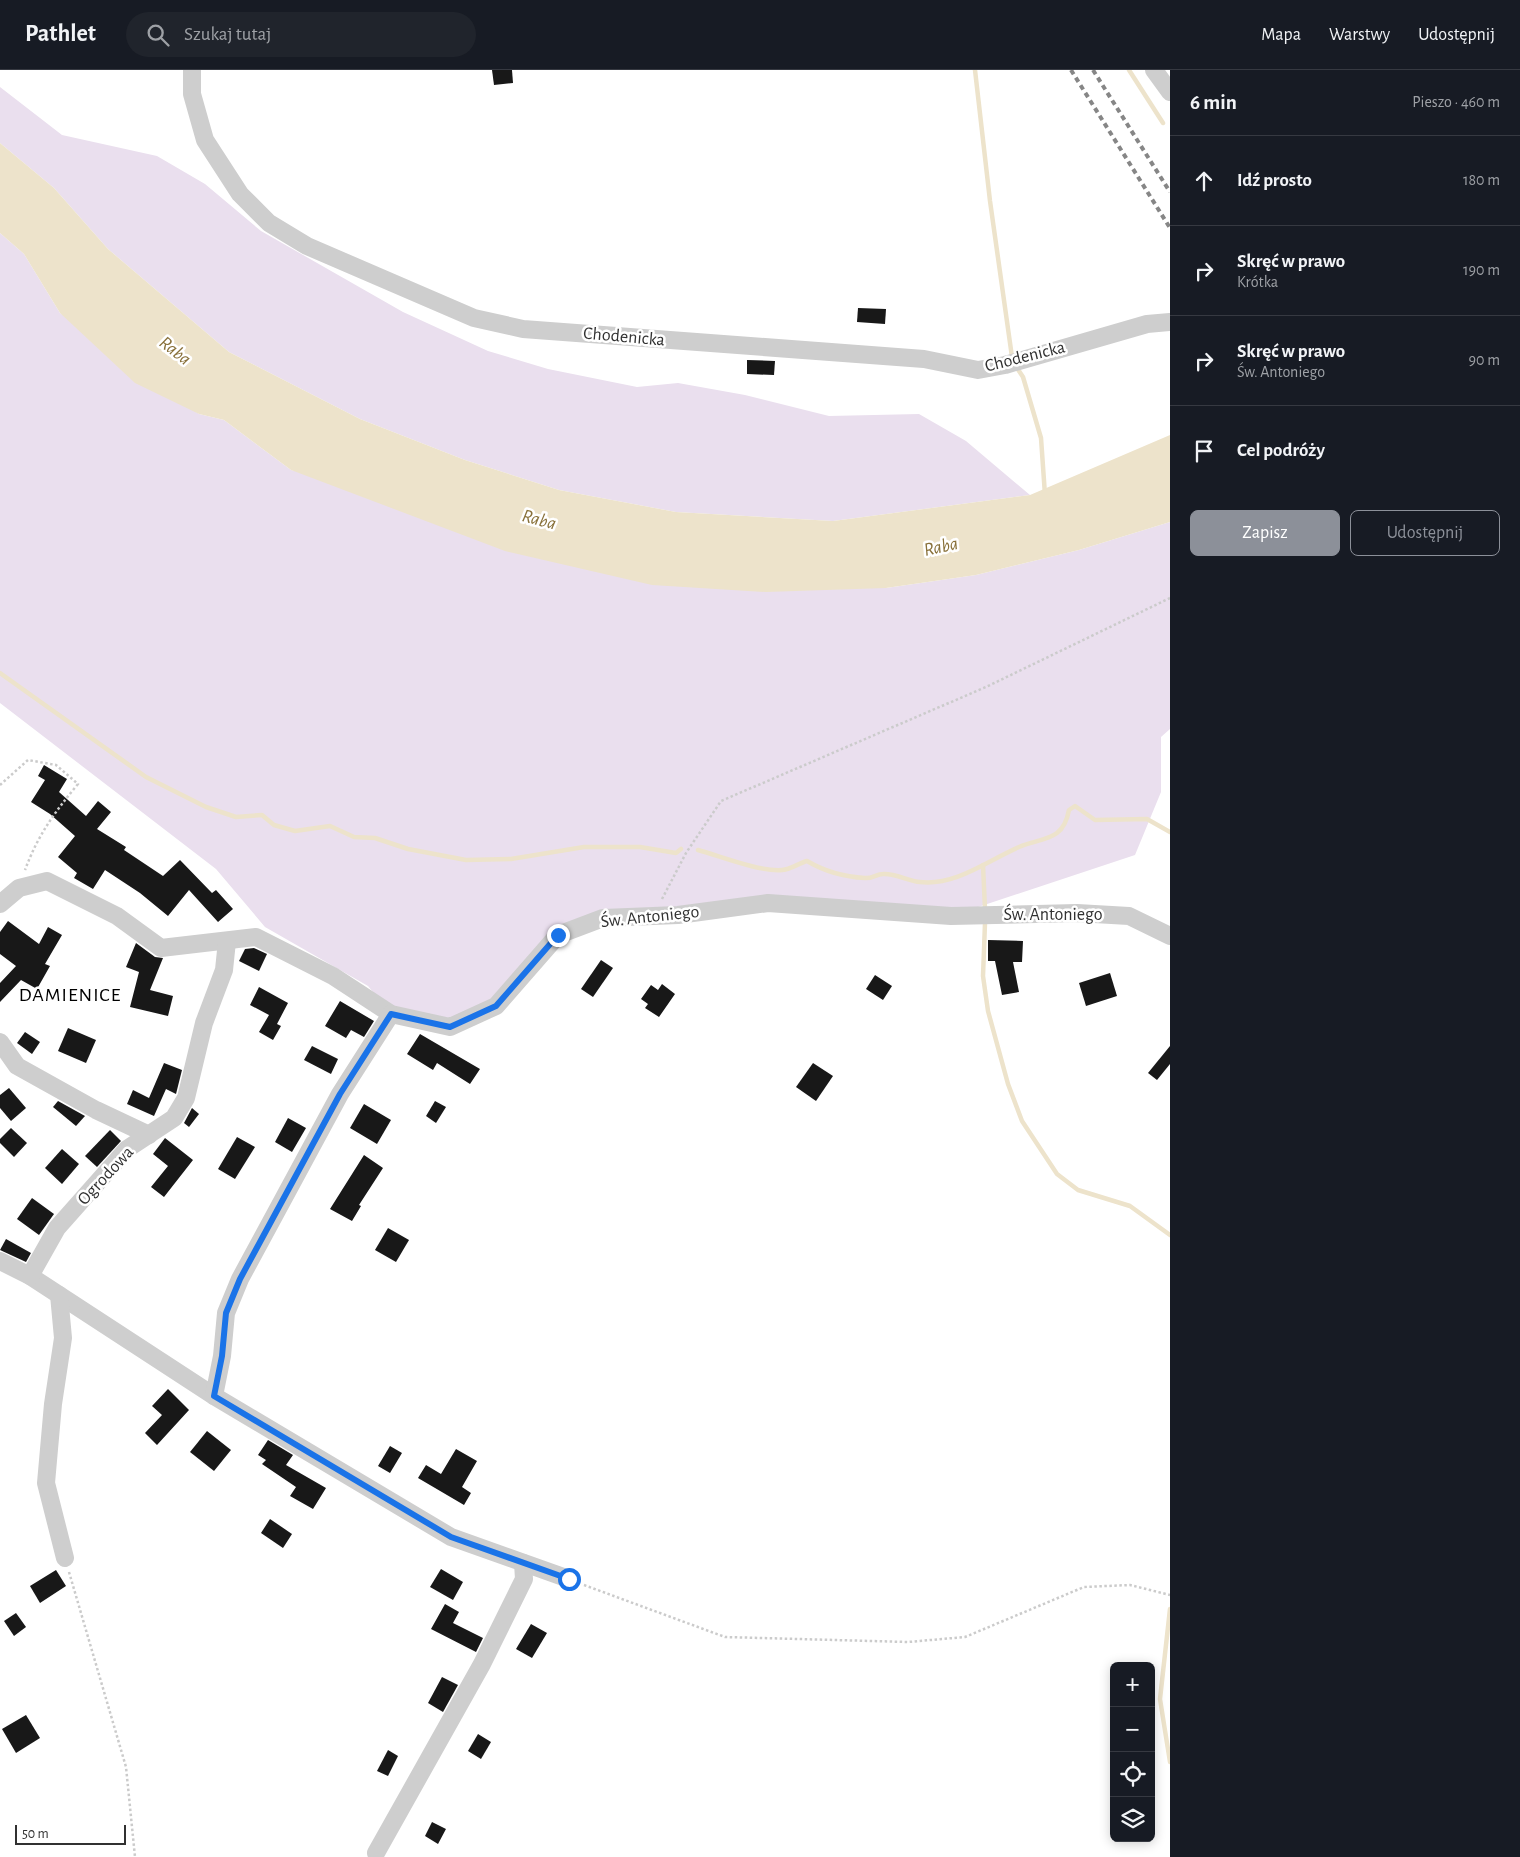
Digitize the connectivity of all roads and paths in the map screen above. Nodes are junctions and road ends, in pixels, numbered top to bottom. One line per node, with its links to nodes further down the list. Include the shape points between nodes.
1 (192, 70): 4 (street, Chodenicka, via 192,94 204,140 240,194 269,224 307,246 474,318 533,329 924,359 978,370 1147,324)
2 (1154, 70): 3 (street)
3 (1170, 92)
4 (1170, 322)
5 (1170, 598): 9 (path, via 986,687 721,801 686,853)
6 (0, 785): 7 (path, via 28,760 56,765 78,784 35,843)
7 (19, 888): 8 (street, Św. Antoniego); 11 (street, Św. Antoniego, via 47,881 117,916 161,948)
8 (0, 904)
9 (653, 916): 10 (street, Św. Antoniego, via 768,903 951,916 1077,913 1129,916); 12 (street, Św. Antoniego, via 603,918 558,935 496,1006 450,1027)
10 (1170, 936)
11 (227, 941): 12 (street, Św. Antoniego, via 256,938 333,976); 14 (street, Ogrodowa, via 224,970 204,1023 186,1098 174,1118)
12 (391, 1014): 18 (street, via 340,1094 240,1279 226,1313)
13 (0, 1042): 14 (street, via 17,1066)
14 (149, 1135): 16 (street, Ogrodowa, via 127,1150 57,1228)
15 (0, 1262): 16 (street)
16 (30, 1276): 17 (street)
17 (60, 1295): 18 (street); 19 (street, via 63,1338 46,1484)
18 (214, 1396): 20 (street, via 451,1537)
19 (65, 1558): 24 (path, via 126,1767)
20 (523, 1563): 21 (street); 23 (street, via 524,1579 486,1655)
21 (569, 1579): 22 (path, via 725,1637 908,1642 964,1636 1084,1587 1130,1585)
22 (1170, 1595)
23 (376, 1853)
24 (135, 1857)

